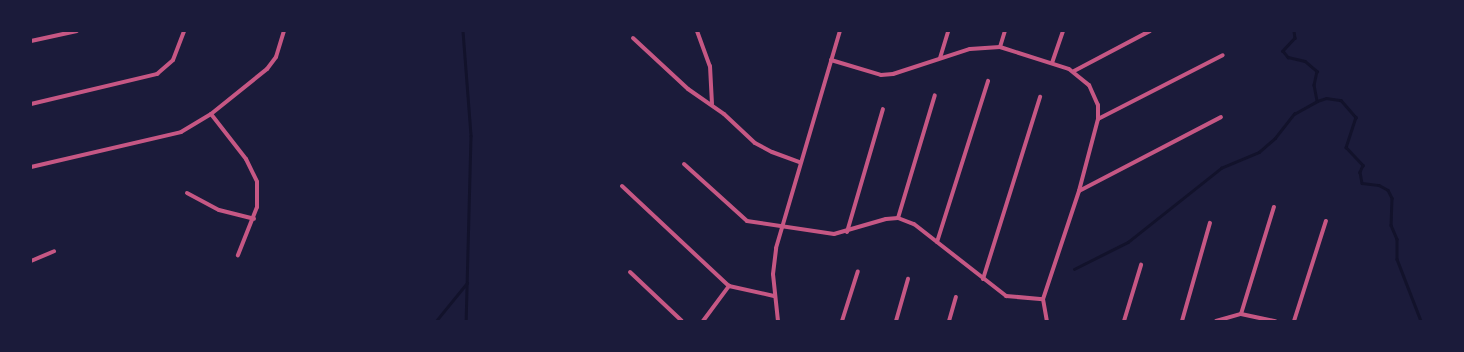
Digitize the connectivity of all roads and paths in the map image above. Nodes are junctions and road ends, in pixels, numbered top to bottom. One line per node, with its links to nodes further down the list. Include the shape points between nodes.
1 (77, 31): 11 (street)
2 (184, 31): 21 (street, via 173,60 157,74)
3 (284, 31): 24 (street, via 276,57 267,69)
4 (697, 31): 22 (street, via 710,66)
5 (840, 31): 15 (street)
6 (948, 31): 14 (street)
7 (1006, 31): 12 (street)
8 (1063, 31): 16 (street)
9 (1150, 31): 17 (street)
10 (633, 38): 22 (street, via 688,89)
11 (31, 40)
12 (1000, 47): 14 (street, via 970,49); 16 (street)
13 (1223, 55): 26 (street)
14 (940, 58): 15 (street, via 894,74 881,75)
15 (831, 60): 27 (street)
16 (1052, 63): 17 (street)
17 (1074, 71): 26 (street, via 1089,85 1098,105)
18 (988, 81): 40 (street)
19 (936, 95): 34 (street)
20 (1040, 97): 48 (street)
21 (31, 104)
22 (712, 104): 27 (street, via 755,143)
23 (882, 109): 39 (street)
24 (211, 114): 29 (street, via 173,135); 35 (street, via 246,159 254,175 258,194)
25 (1221, 117): 31 (street)
26 (1098, 119): 31 (street)
27 (800, 162): 38 (street)
28 (684, 164): 38 (street, via 743,218 753,223)
29 (31, 167)
30 (622, 186): 49 (street)
31 (1079, 191): 52 (street)
32 (186, 192): 35 (street, via 219,210)
33 (1274, 207): 53 (street)
34 (898, 218): 39 (street, via 886,219); 40 (street, via 914,224)
35 (254, 219): 42 (street)
36 (1326, 221): 65 (street)
37 (1210, 223): 62 (street)
38 (781, 226): 39 (street, via 821,234); 50 (street, via 774,267)
39 (846, 232)
40 (937, 242): 48 (street)
41 (54, 251): 43 (street)
42 (238, 255)
43 (31, 261)
44 (1141, 265): 61 (street)
45 (858, 271): 57 (street)
46 (630, 272): 54 (street)
47 (908, 279): 58 (street)
48 (983, 279): 52 (street, via 1010,298)
49 (729, 286): 50 (street); 55 (street)
50 (774, 296): 56 (street)
51 (956, 297): 59 (street)
52 (1043, 299): 60 (street)
53 (1241, 314): 63 (street); 64 (street)
54 (682, 321)
55 (703, 321)
56 (778, 321)
57 (842, 321)
58 (896, 321)
59 (949, 321)
60 (1047, 321)
61 (1124, 321)
62 (1182, 321)
63 (1216, 321)
64 (1275, 321)
65 (1294, 321)

